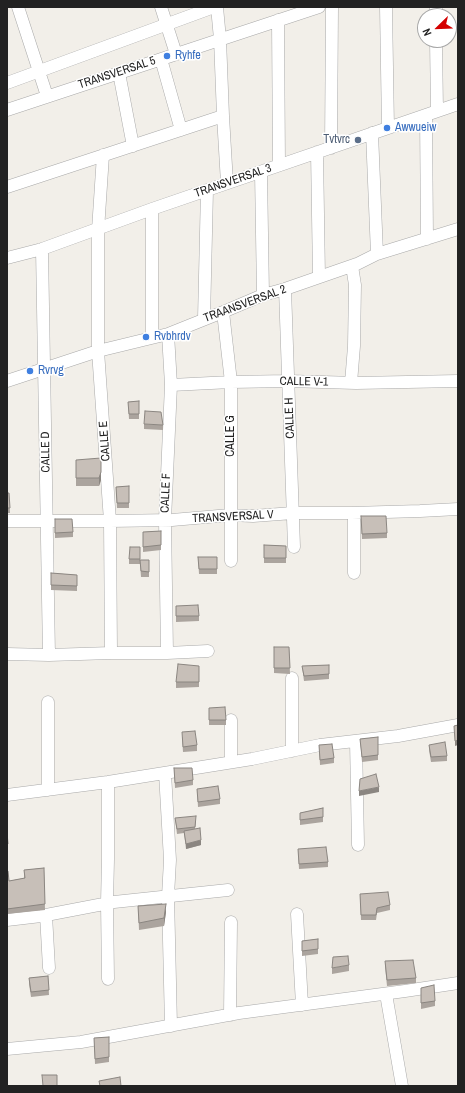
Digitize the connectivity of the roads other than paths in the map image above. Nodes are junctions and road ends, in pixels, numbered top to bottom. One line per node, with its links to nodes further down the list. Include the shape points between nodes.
1 (18, 7): 13 (street)
2 (161, 7): 8 (street)
3 (216, 7): 8 (street); 9 (street)
4 (319, 7): 7 (street, TRANSVERSAL 5)
5 (332, 7): 25 (street)
6 (386, 7): 21 (street)
7 (284, 15): 9 (street, TRANSVERSAL 5); 28 (street)
8 (166, 25): 11 (street); 13 (street)
9 (220, 39): 11 (street, TRANSVERSAL 5); 20 (street)
10 (435, 48): 19 (street)
11 (176, 54): 12 (street, TRANSVERSAL 5)
12 (161, 59): 14 (street, TRANSVERSAL 5); 22 (street)
13 (39, 72): 15 (street); 16 (street)
14 (119, 73): 16 (street, TRANSVERSAL 5); 24 (street)
15 (7, 83)
16 (47, 96): 18 (street, TRANSVERSAL 5)
17 (458, 104): 19 (street, TRANSVERSAL 3)
18 (7, 110)
19 (431, 113): 21 (street, TRANSVERSAL 3); 36 (street)
20 (223, 116): 22 (street); 30 (street)
21 (388, 128): 23 (street, TRANSVERSAL 3)
22 (181, 130): 24 (street)
23 (372, 133): 25 (street, TRANSVERSAL 3); 38 (street)
24 (132, 146): 27 (street)
25 (331, 148): 26 (street, TRANSVERSAL 3)
26 (317, 152): 28 (street, TRANSVERSAL 3); 41 (street)
27 (103, 155): 31 (street); 35 (street, CALLE E)
28 (279, 165): 29 (street, TRANSVERSAL 3)
29 (261, 172): 30 (street, TRANSVERSAL 3); 43 (street)
30 (227, 183): 32 (street, TRANSVERSAL 3)
31 (7, 187)
32 (207, 190): 33 (street, TRANSVERSAL 3); 45 (street)
33 (152, 209): 35 (street, TRANSVERSAL 3); 47 (street)
34 (458, 229): 36 (street, TRAANSVERSAL 2)
35 (98, 230): 37 (street, TRANSVERSAL 3); 48 (street, CALLE E)
36 (427, 238): 38 (street, TRAANSVERSAL 2)
37 (42, 249): 39 (street, TRANSVERSAL 3); 49 (street, CALLE D)
38 (376, 254): 40 (street, TRAANSVERSAL 2)
39 (7, 258)
40 (352, 266): 41 (street, TRAANSVERSAL 2); 54 (street, via 355,285)
41 (319, 277): 42 (street, TRAANSVERSAL 2)
42 (286, 289): 43 (street, TRAANSVERSAL 2); 51 (street, CALLE H)
43 (263, 295): 44 (street, TRAANSVERSAL 2)
44 (223, 312): 45 (street, TRAANSVERSAL 2); 53 (street, CALLE G)
45 (204, 319): 46 (street, TRAANSVERSAL 2)
46 (168, 334): 47 (street, TRAANSVERSAL 2); 55 (street, CALLE F)
47 (152, 337): 48 (street, TRAANSVERSAL 2)
48 (98, 351): 49 (street, TRAANSVERSAL 2); 63 (street, CALLE E)
49 (44, 369): 50 (street, TRAANSVERSAL 2); 62 (street, CALLE D)
50 (7, 381)
51 (288, 381): 53 (street, CALLE V-1); 54 (street, CALLE V-1); 57 (street, CALLE H)
52 (458, 381): 54 (street, CALLE V-1)
53 (231, 382): 55 (street, CALLE V-1); 59 (street, CALLE G)
54 (352, 383)
55 (171, 385): 60 (street, CALLE F)
56 (458, 508): 58 (street, TRANSVERSAL V)
57 (294, 513): 58 (street, TRANSVERSAL V); 59 (street, TRANSVERSAL V); 64 (street, CALLE H)
58 (354, 513): 66 (street)
59 (230, 515): 60 (street, TRANSVERSAL V); 65 (street, CALLE G)
60 (165, 520): 63 (street, TRANSVERSAL V); 69 (street, CALLE F)
61 (7, 521): 62 (street, TRANSVERSAL V)
62 (47, 521): 63 (street, TRANSVERSAL V); 71 (street, CALLE D)
63 (110, 521): 68 (street, CALLE E)
64 (294, 546)
65 (230, 560)
66 (354, 573)
67 (208, 651): 69 (street)
68 (111, 653): 69 (street); 71 (street)
69 (167, 653)
70 (7, 654): 71 (street)
71 (49, 655)
72 (292, 678): 77 (street)
73 (48, 702): 81 (street)
74 (231, 720): 78 (street)
75 (458, 725): 76 (street)
76 (356, 741): 77 (street); 83 (street)
77 (292, 751): 78 (street)
78 (230, 762): 79 (street)
79 (165, 773): 80 (street); 85 (street, via 170,860)
80 (108, 782): 81 (street); 86 (street)
81 (48, 790): 82 (street)
82 (7, 795)
83 (358, 845)
84 (228, 890): 85 (street)
85 (168, 896): 86 (street); 97 (street)
86 (107, 903): 88 (street); 92 (street)
87 (296, 914): 95 (street)
88 (46, 915): 89 (street); 91 (street)
89 (7, 920)
90 (231, 922): 96 (street)
91 (50, 968)
92 (108, 979)
93 (458, 983): 94 (street)
94 (386, 994): 95 (street); 99 (street)
95 (302, 1005): 96 (street)
96 (230, 1015): 97 (street)
97 (170, 1026): 98 (street, via 81,1042)
98 (7, 1049)
99 (402, 1086)

